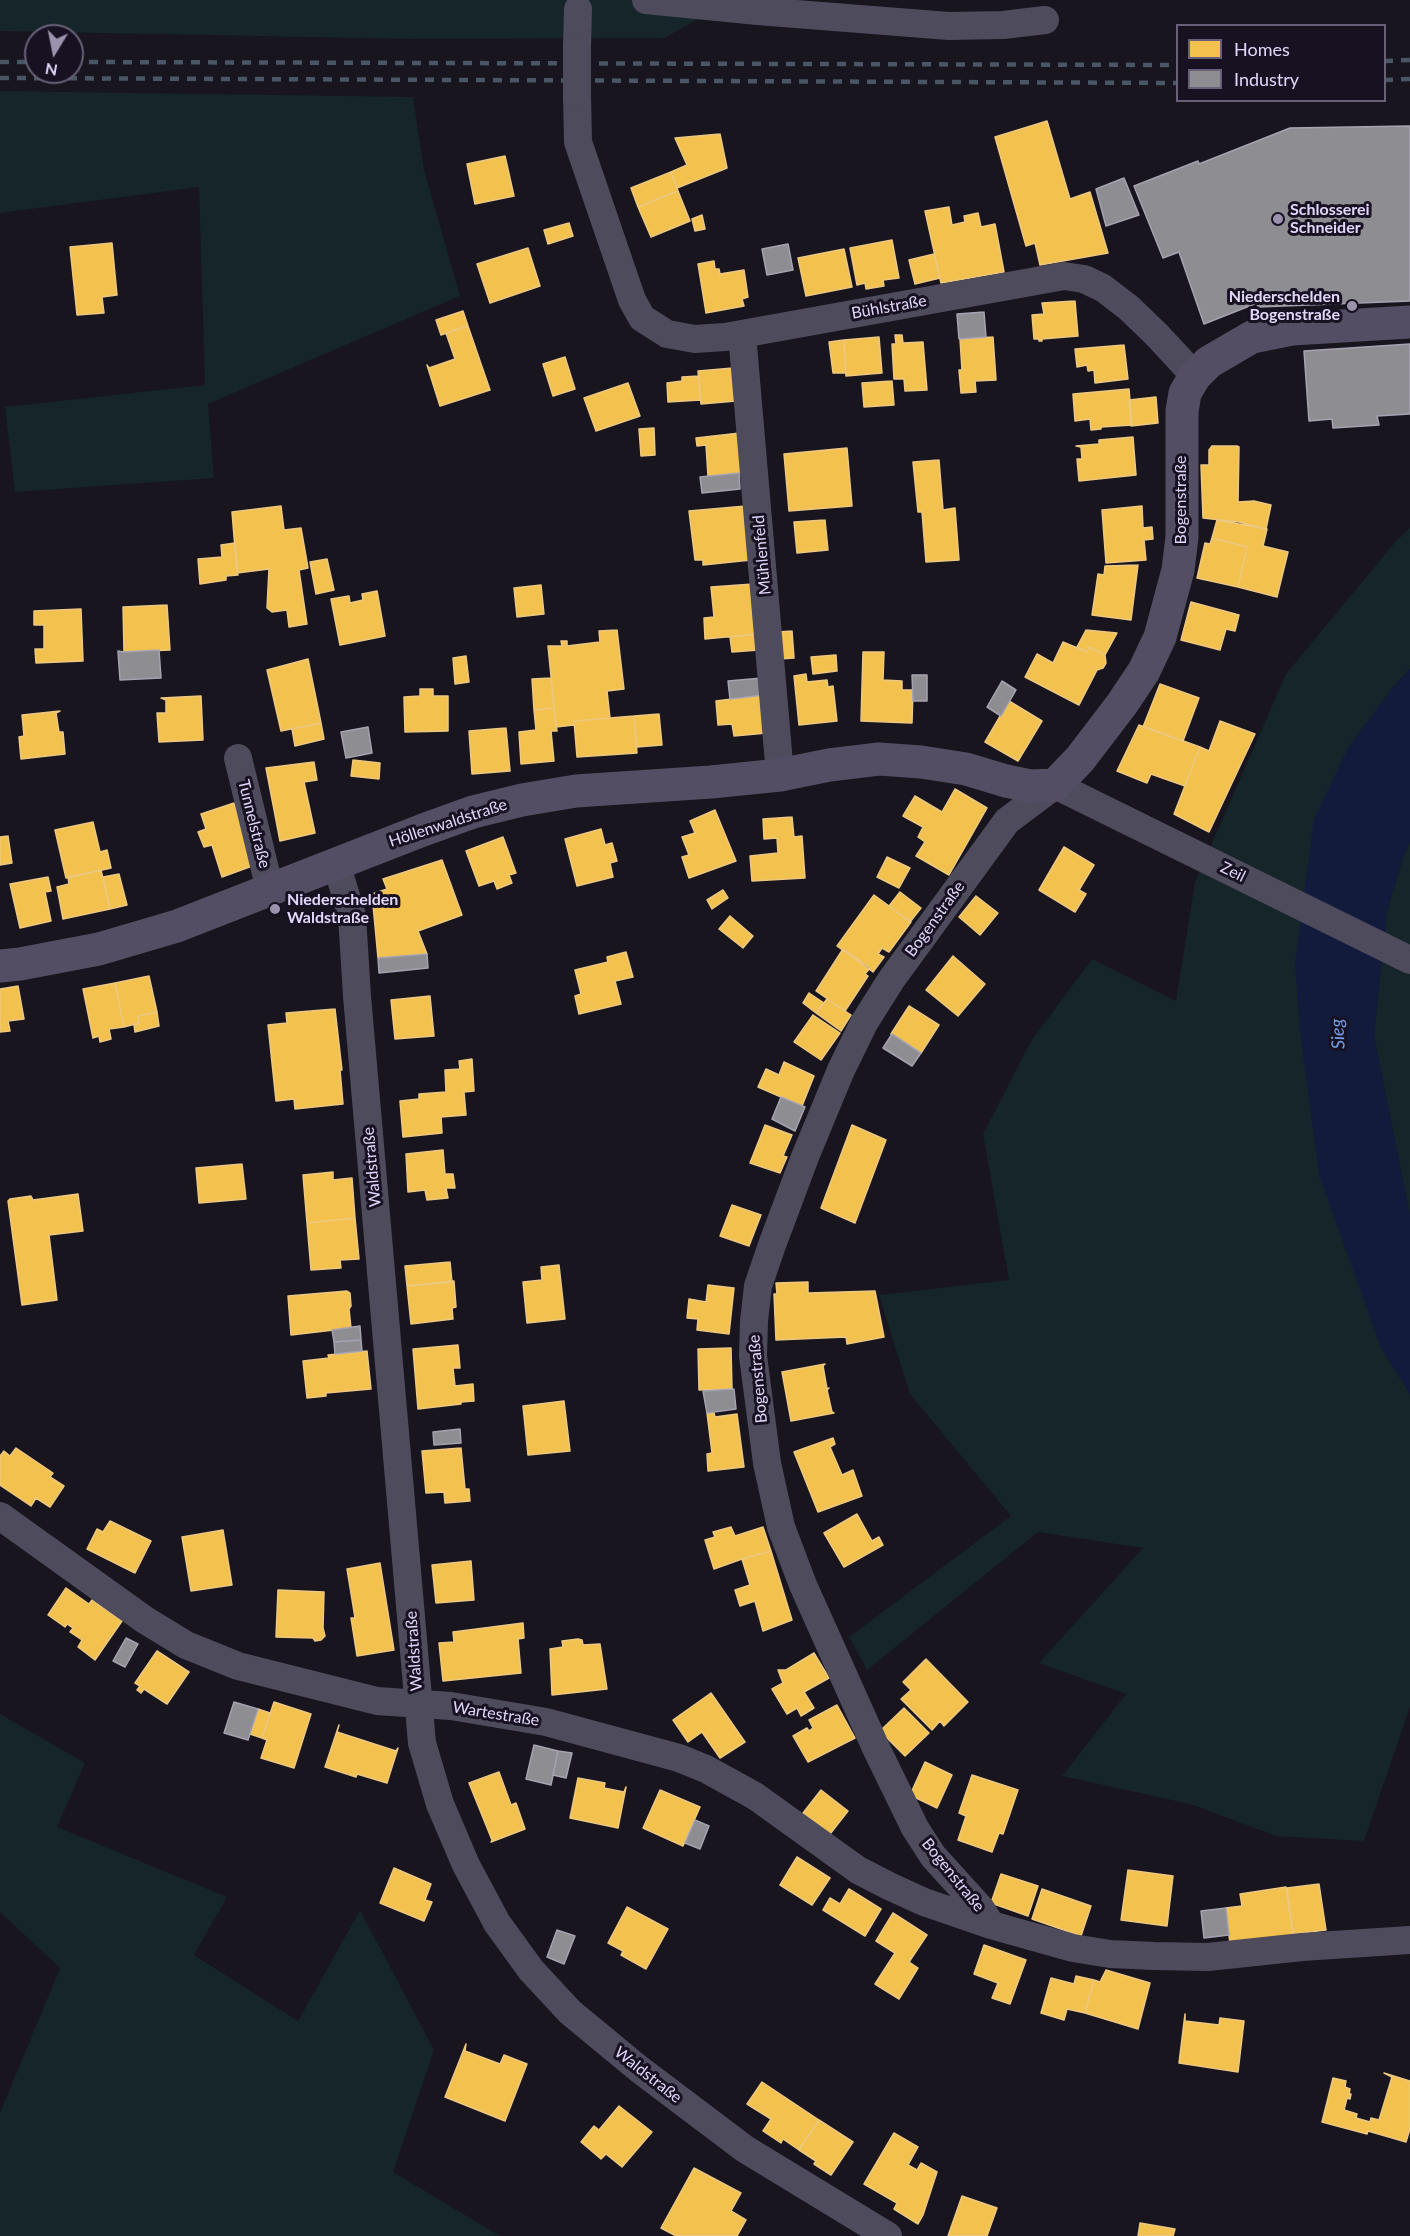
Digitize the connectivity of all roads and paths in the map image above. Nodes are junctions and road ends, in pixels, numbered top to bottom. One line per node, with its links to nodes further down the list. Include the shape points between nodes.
1 (646, 0): 3 (street, via 949,26)
2 (580, 3): 5 (street, Bühlstraße, bridge, via 578,142 632,300 642,318 667,334 682,338)
3 (1045, 20)
4 (1410, 322): 6 (street, via 1292,329 1251,337 1209,362)
5 (742, 334): 6 (street, Bühlstraße, via 1064,276 1084,279 1103,288 1129,308); 8 (street, Mühlenfeld)
6 (1195, 376): 9 (street, Bogenstraße, via 1185,393 1182,411 1182,537 1160,637 1122,704)
7 (238, 758): 11 (street, Tunnelstraße)
8 (780, 775): 9 (street, Höllenwaldstraße, via 879,759 966,769 1030,786); 10 (street, Höllenwaldstraße, via 576,790 522,800 473,812)
9 (1055, 785): 12 (street, Zeil); 16 (street, Bogenstraße, via 1007,821 864,1023 776,1234 758,1286 754,1321 753,1356 767,1463 781,1527 803,1585 915,1828 933,1856)
10 (336, 863): 11 (street, Höllenwaldstraße); 15 (street, Waldstraße, via 352,916)
11 (270, 890): 13 (street, Höllenwaldstraße, via 177,926 99,949)
12 (1410, 960)
13 (0, 966)
14 (0, 1516): 15 (street, Wartestraße, via 186,1645 238,1666 377,1701)
15 (418, 1705): 16 (street, Wartestraße, via 451,1706 546,1722 679,1758 755,1796 858,1870 924,1902); 18 (street, Waldstraße, via 422,1743 440,1804 497,1923 531,1970 570,2012 745,2150)
16 (991, 1925): 17 (street, Bogenstraße, via 1073,1948 1154,1956 1208,1957)
17 (1410, 1940)
18 (888, 2236)

